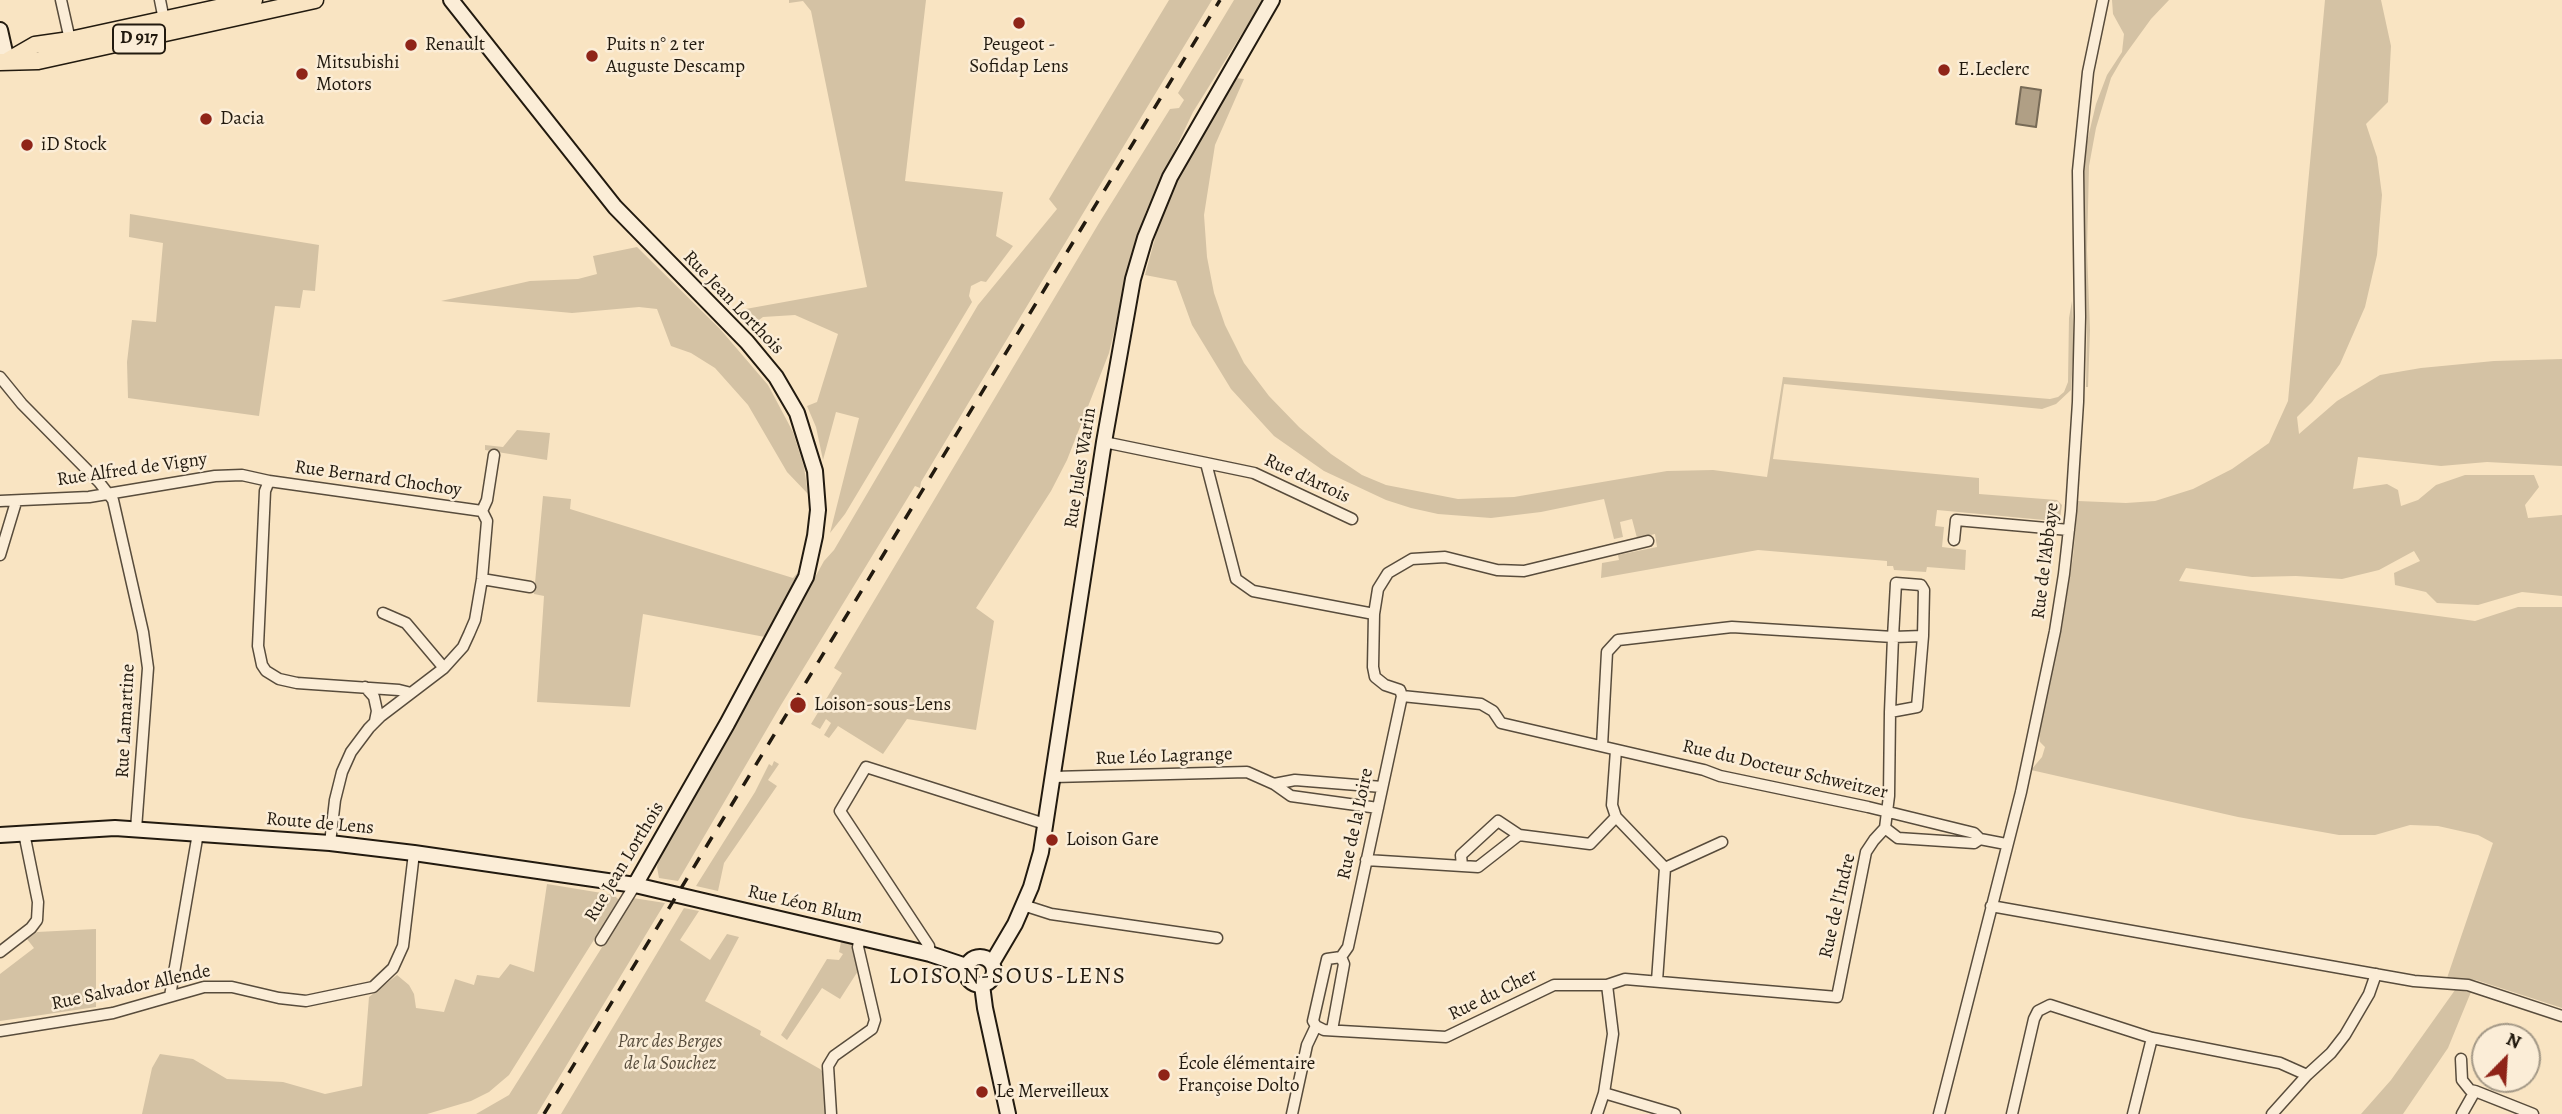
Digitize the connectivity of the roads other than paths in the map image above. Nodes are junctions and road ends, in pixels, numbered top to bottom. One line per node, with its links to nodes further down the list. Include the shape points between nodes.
1 (61, 0): 10 (street)
2 (160, 0): 8 (street)
3 (254, 0): 8 (main road, D 917)
4 (315, 0): 11 (main road, D 917, via 38,61)
5 (451, 0): 61 (street, Rue Jean Lorthois, via 615,207 776,377 797,413 815,471 818,510 806,577)
6 (1272, 0): 13 (street, Rue Jules Warin, via 1170,177 1144,238)
7 (2103, 0): 22 (street, Rue de l'Abbaye, via 2088,72 2078,171 2079,359)
8 (164, 20): 10 (main road, D 917)
9 (0, 30): 11 (street)
10 (70, 40): 11 (main road, D 917, via 35,45)
11 (4, 62)
12 (0, 377): 17 (street)
13 (1104, 442): 15 (street, Rue d'Artois); 40 (street, Rue Jules Warin)
14 (494, 454): 20 (street)
15 (1206, 463): 21 (street, Rue d'Artois, via 1254,473); 29 (street, via 1236,579 1253,591)
16 (269, 481): 17 (street, Rue Alfred de Vigny, via 215,476); 20 (street, Rue Bernard Chochoy); 33 (street, Rue Bernard Chochoy, via 258,646 262,665 279,679 297,683)
17 (108, 493): 19 (street, Rue Alfred de Vigny); 48 (street, Rue Lamartine, via 148,668)
18 (0, 501): 19 (street, Rue Alfred de Vigny)
19 (16, 502): 25 (street)
20 (482, 511): 26 (street, via 487,521)
21 (1352, 519)
22 (2068, 530): 23 (street, via 1956,520); 56 (street, Rue de l'Abbaye, via 2053,644)
23 (1954, 540)
24 (1648, 541): 29 (street, via 1524,571 1497,570 1445,557 1412,559 1388,573 1378,589)
25 (0, 555)
26 (482, 579): 27 (street); 32 (street, via 475,620 463,647)
27 (530, 587)
28 (383, 613): 32 (street, via 406,623)
29 (1374, 614): 35 (street, via 1375,677)
30 (1923, 636): 31 (street); 31 (street, via 1924,590 1921,585 1896,583); 36 (street, via 1917,707)
31 (1894, 637): 36 (street); 38 (street, via 1732,627 1618,640 1607,652)
32 (444, 668): 34 (street)
33 (365, 687): 34 (street, Rue Bernard Chochoy); 37 (street, via 374,697)
34 (411, 694): 37 (street)
35 (1402, 696): 38 (street, Rue du Docteur Schweitzer, via 1481,704 1501,723); 42 (street, Rue de la Loire)
36 (1890, 712): 44 (street)
37 (375, 722): 55 (street, via 342,772)
38 (1602, 746): 39 (street, Rue du Docteur Schweitzer)
39 (1616, 750): 44 (street, Rue du Docteur Schweitzer); 45 (street, via 1612,806)
40 (1053, 777): 41 (street, Rue Léo Lagrange, via 1247,772); 46 (street, Rue Jules Warin)
41 (1274, 784): 42 (street, via 1295,780); 43 (street, Rue Léo Lagrange, via 1291,796)
42 (1382, 787): 43 (street, Rue de la Loire)
43 (1378, 808): 58 (street, Rue de la Loire)
44 (1886, 811): 47 (street); 53 (street, Rue du Docteur Schweitzer, via 1974,833)
45 (1616, 817): 52 (street, via 1590,844); 60 (street)
46 (1045, 824): 62 (street, Rue Jules Warin, via 1039,862); 68 (street, via 866,767 840,811)
47 (1885, 828): 53 (street, via 1898,838 1973,843); 77 (street, Rue de l'Indre, via 1866,852)
48 (136, 829): 49 (street, Route de Lens); 50 (street, Route de Lens)
49 (24, 833): 51 (street, Route de Lens); 67 (street, via 38,902 37,920)
50 (198, 834): 55 (street, Route de Lens); 76 (street)
51 (0, 835)
52 (1519, 835): 59 (street, via 1478,867); 59 (street, via 1498,821 1461,855)
53 (1980, 839): 56 (street, Rue du Docteur Schweitzer)
54 (1722, 842): 60 (street)
55 (330, 843): 57 (street, Route de Lens)
56 (2006, 844): 63 (street, Rue de l'Abbaye)
57 (414, 853): 61 (street, Route de Lens); 76 (street, Rue Salvador Allende, via 403,946 393,968 373,987 306,1001 220,986)
58 (1366, 860): 59 (street); 69 (street, Rue de la Loire, via 1348,947)
59 (1462, 866)
60 (1665, 868): 73 (street)
61 (635, 885): 64 (street, Rue Léon Blum); 66 (street, Rue Jean Lorthois)
62 (1023, 905): 65 (street, via 1051,914); 70 (street, Rue Jules Warin)
63 (1991, 906): 72 (street); 94 (street, Rue de l'Abbaye)
64 (860, 937): 68 (street, Rue Léon Blum); 89 (street, via 858,947 875,1020 872,1029 834,1056 828,1066)
65 (1217, 938)
66 (601, 940)
67 (0, 952)
68 (930, 954): 71 (street, Rue Léon Blum)
69 (1341, 957): 79 (street, Rue de la Loire, via 1327,959); 80 (street, Rue de la Loire, via 1344,964)
70 (992, 963): 71 (street, via 975,957); 74 (street, via 994,974)
71 (965, 966): 74 (street, via 968,980)
72 (2376, 974): 78 (street, via 2468,985); 84 (street, via 2345,1035)
73 (1657, 981): 75 (street, Rue du Cher, via 1625,979); 77 (street, Rue du Cher)
74 (982, 985): 90 (street)
75 (1607, 985): 80 (street, Rue du Cher, via 1554,985 1446,1037); 86 (street, via 1613,1034)
76 (170, 996): 81 (street, Rue Salvador Allende, via 104,1015)
77 (1836, 997)
78 (2562, 1016)
79 (1316, 1026): 80 (street); 91 (street, via 1307,1045)
80 (1332, 1030)
81 (0, 1031)
82 (2152, 1038): 84 (street, via 2280,1063); 95 (street, via 2050,1005 2038,1010); 96 (street)
83 (2462, 1059): 85 (street, via 2462,1080)
84 (2307, 1075): 97 (street)
85 (2471, 1090)
86 (1604, 1093): 92 (street); 93 (street)
87 (2474, 1093): 98 (street)
88 (2480, 1093): 99 (street)
89 (831, 1114)
90 (1008, 1114)
91 (1292, 1114)
92 (1597, 1114)
93 (1675, 1114)
94 (1939, 1114)
95 (2012, 1114)
96 (2133, 1114)
97 (2272, 1114)
98 (2462, 1114)
99 (2533, 1114)

